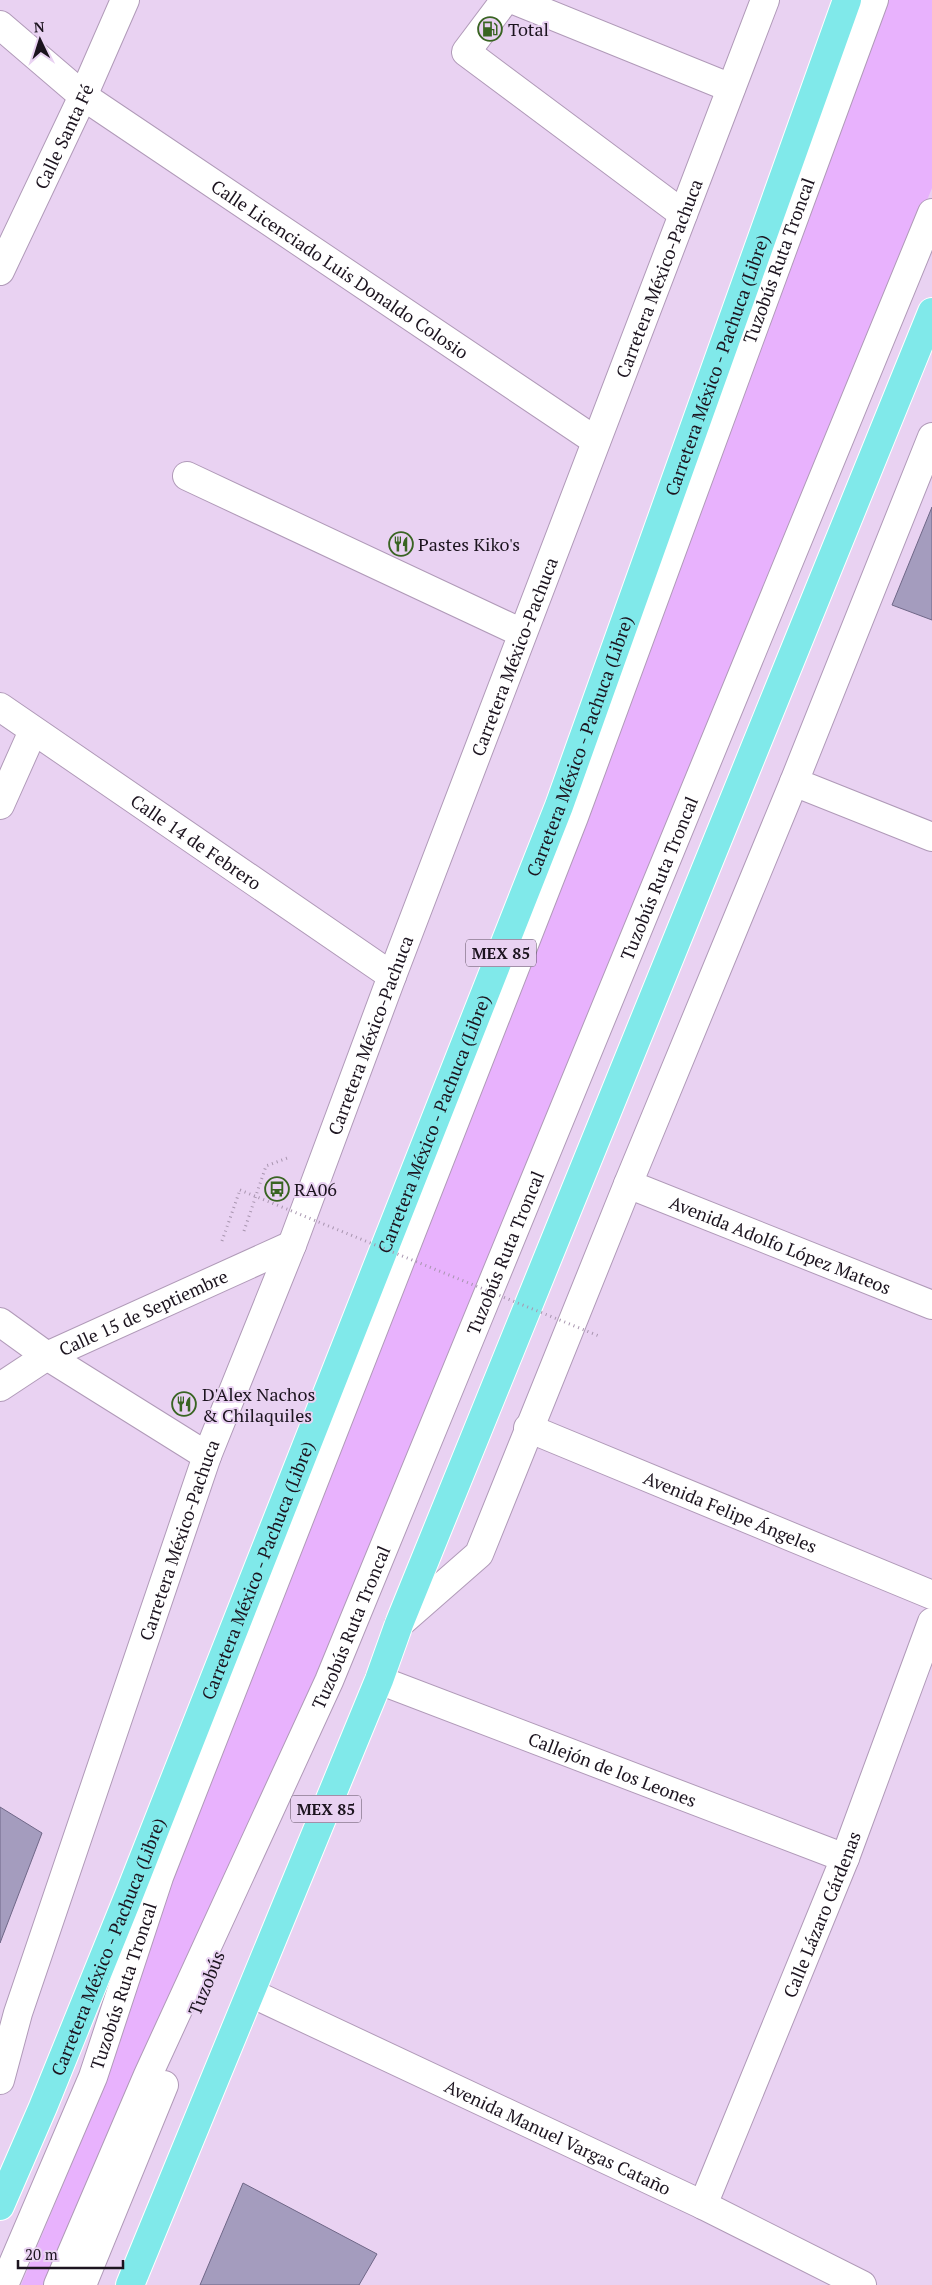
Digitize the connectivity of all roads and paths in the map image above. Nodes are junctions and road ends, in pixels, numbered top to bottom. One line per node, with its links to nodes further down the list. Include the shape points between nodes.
1 (125, 0): 9 (street, Calle Santa Fé)
2 (505, 0): 11 (street, via 466,52)
3 (514, 0): 8 (street)
4 (765, 0): 8 (street, Carretera México-Pachuca)
5 (847, 0): 46 (highway, Carretera México - Pachuca (Libre) / MEX 85, via 559,806 129,1895)
6 (874, 0): 47 (street, Tuzobús Ruta Troncal, via 574,817 159,1877 93,2077)
7 (0, 24): 9 (street, Calle Licenciado Luis Donaldo Colosio)
8 (731, 88): 11 (street, Carretera México-Pachuca)
9 (83, 96): 12 (street, Calle Santa Fé); 15 (street, Calle Licenciado Luis Donaldo Colosio)
10 (932, 213): 40 (street, Tuzobús Ruta Troncal)
11 (683, 214): 15 (street, Carretera México-Pachuca)
12 (0, 271)
13 (932, 312): 38 (highway, MEX 85)
14 (932, 437): 20 (street)
15 (596, 441): 17 (street, Carretera México-Pachuca)
16 (187, 476): 17 (street)
17 (522, 633): 23 (street, Carretera México-Pachuca)
18 (0, 707): 19 (street, Calle 14 de Febrero)
19 (33, 731): 21 (street); 23 (street, Calle 14 de Febrero)
20 (794, 782): 22 (street); 25 (street)
21 (0, 806)
22 (932, 837)
23 (392, 976): 27 (street, Carretera México-Pachuca)
24 (266, 1166): 26 (path)
25 (628, 1184): 29 (street, Avenida Adolfo López Mateos); 34 (street)
26 (243, 1234)
27 (292, 1245): 32 (street, Calle 15 de Septiembre); 35 (street, Carretera México-Pachuca)
28 (229, 1247): 31 (path, bridge, via 222,1243 240,1190)
29 (932, 1305)
30 (0, 1322): 32 (street)
31 (599, 1336)
32 (47, 1356): 33 (street, Calle 15 de Septiembre); 35 (street)
33 (0, 1387)
34 (528, 1428): 36 (street, Avenida Felipe Ángeles); 38 (street, via 479,1554)
35 (207, 1456): 43 (street, Carretera México-Pachuca)
36 (932, 1596)
37 (932, 1622): 41 (street, Calle Lázaro Cárdenas)
38 (399, 1624): 39 (highway, MEX 85)
39 (379, 1680): 41 (street, Callejón de los Leones); 42 (highway, MEX 85)
40 (329, 1681): 48 (street, Tuzobús Ruta Troncal, via 148,2075); 49 (street, Tuzobús)
41 (845, 1858): 45 (street, Calle Lázaro Cárdenas)
42 (251, 1993): 45 (street, Avenida Manuel Vargas Cataño); 50 (highway, MEX 85)
43 (9, 2007): 44 (street, Carretera México-Pachuca)
44 (0, 2080)
45 (703, 2205): 51 (street, Avenida Manuel Vargas Cataño)
46 (0, 2206)
47 (4, 2285)
48 (58, 2285)
49 (82, 2285)
50 (130, 2285)
51 (862, 2285)

